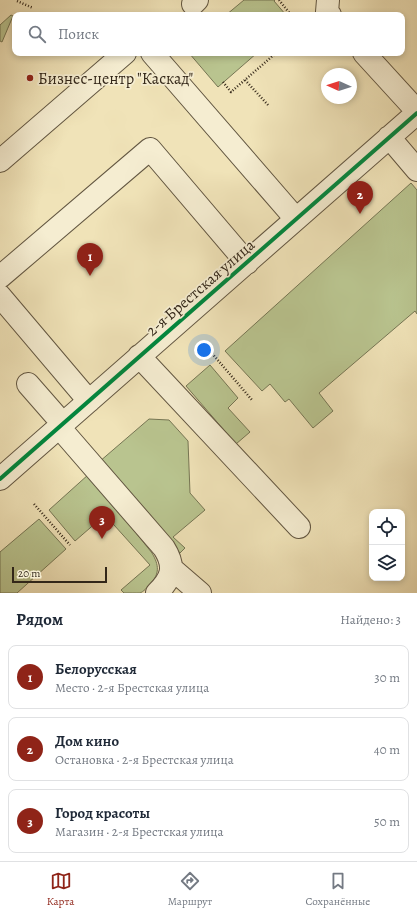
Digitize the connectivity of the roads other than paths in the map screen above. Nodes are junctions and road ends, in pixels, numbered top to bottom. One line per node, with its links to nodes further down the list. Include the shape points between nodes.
1 (328, 0): 2 (street)
2 (327, 12)
3 (121, 56): 8 (street)
4 (155, 56): 10 (street)
5 (366, 56): 6 (street)
6 (415, 118): 7 (street, 2-я Брестская улица)
7 (389, 138): 9 (street); 10 (street, 2-я Брестская улица)
8 (0, 161)
9 (417, 170)
10 (296, 219): 11 (street, 2-я Брестская улица)
11 (247, 263): 12 (street, via 150,149); 14 (street, 2-я Брестская улица)
12 (0, 277)
13 (0, 296): 16 (street)
14 (139, 356): 16 (street, 2-я Брестская улица); 19 (street)
15 (28, 384): 17 (street)
16 (89, 401): 17 (street, 2-я Брестская улица)
17 (61, 426): 18 (street, 2-я Брестская улица); 20 (street, via 164,548 171,561)
18 (0, 478)
19 (299, 527)
20 (171, 568): 21 (street, via 167,582); 22 (street)
21 (157, 593)
22 (200, 593)

